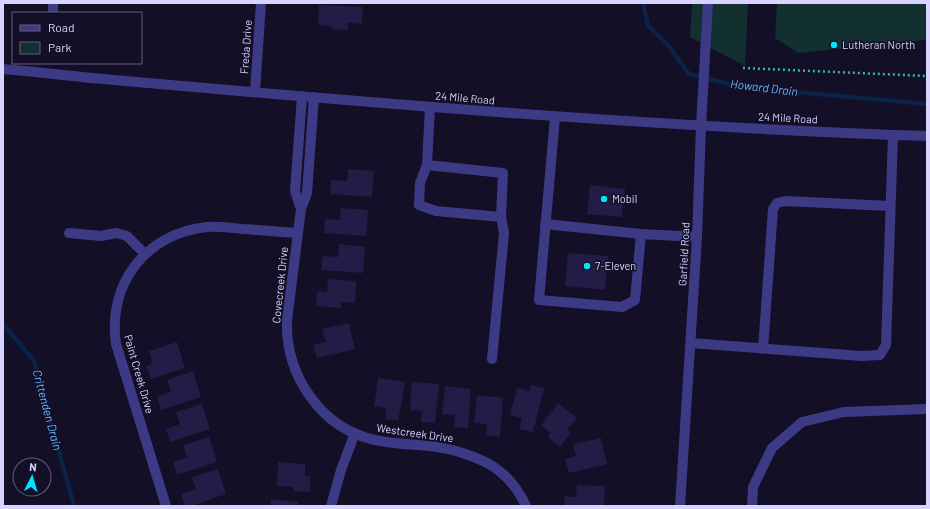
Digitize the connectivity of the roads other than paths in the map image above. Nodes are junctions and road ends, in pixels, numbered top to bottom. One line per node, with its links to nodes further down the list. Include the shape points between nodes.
1 (261, 3): 5 (street, Freda Drive)
2 (708, 3): 10 (street, Garfield Road)
3 (50, 68): 4 (street, 24 Mile Road); 5 (street, 24 Mile Road, via 112,80)
4 (3, 69)
5 (255, 92): 6 (street, 24 Mile Road)
6 (302, 96): 7 (street, 24 Mile Road); 13 (street, Covecreek Drive)
7 (314, 97): 8 (street, 24 Mile Road); 14 (street, Covecreek Drive)
8 (430, 107): 9 (street, 24 Mile Road); 15 (street)
9 (555, 117): 10 (street, 24 Mile Road); 19 (street)
10 (701, 126): 11 (street, 24 Mile Road); 23 (street, Garfield Road)
11 (893, 135): 12 (street, 24 Mile Road); 16 (street)
12 (927, 136)
13 (298, 160): 14 (street); 17 (street, Covecreek Drive, via 295,191)
14 (310, 161): 17 (street, Covecreek Drive, via 307,192)
15 (427, 165): 18 (street, via 503,173); 18 (street, via 420,183 419,205 436,211)
16 (890, 206): 26 (street, via 785,200 777,203 773,209); 26 (street, via 886,345 880,355)
17 (301, 209): 21 (street, Covecreek Drive)
18 (501, 217): 27 (street, via 504,233)
19 (546, 224): 22 (street); 22 (street, via 539,300 622,307 635,300)
20 (69, 233): 24 (street, via 101,236 116,233 127,236)
21 (298, 233): 24 (street, Paint Creek Drive, via 218,226 193,229 162,241); 29 (street, Covecreek Drive, via 287,327 295,371 319,407 333,420)
22 (641, 234): 23 (street)
23 (697, 237): 25 (street, Garfield Road)
24 (145, 254): 30 (street, Paint Creek Drive, via 123,286 116,306 114,325 118,353)
25 (691, 343): 26 (street); 33 (street, Garfield Road)
26 (763, 349)
27 (492, 359)
28 (927, 409): 34 (street, via 844,412 802,422 772,448 753,487)
29 (355, 433): 31 (street); 32 (street, Westcreek Drive, via 375,440 452,450 475,458 498,470 520,494)
30 (166, 506)
31 (331, 506)
32 (526, 506)
33 (680, 506)
34 (752, 506)

